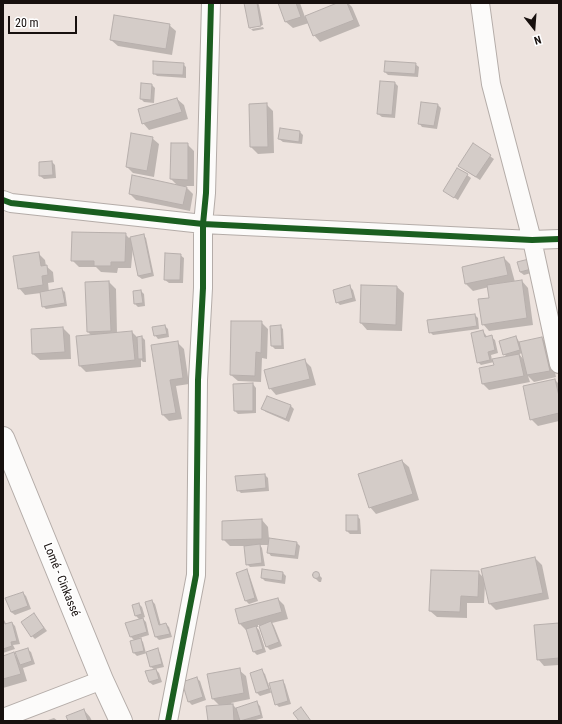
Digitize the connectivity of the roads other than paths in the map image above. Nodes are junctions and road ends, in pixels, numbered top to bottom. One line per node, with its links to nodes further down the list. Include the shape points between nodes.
1 (211, 3): 4 (street)
2 (480, 3): 6 (street, via 491,84)
3 (3, 200): 4 (street, via 11,203)
4 (203, 224): 6 (street); 12 (street, via 196,575)
5 (559, 239): 6 (street)
6 (532, 240): 7 (street)
7 (559, 364)
8 (3, 438): 9 (highway, Lomé - Cinkassé)
9 (102, 680): 10 (street); 11 (highway, Lomé - Cinkassé)
10 (3, 718)
11 (121, 721)
12 (168, 721)

